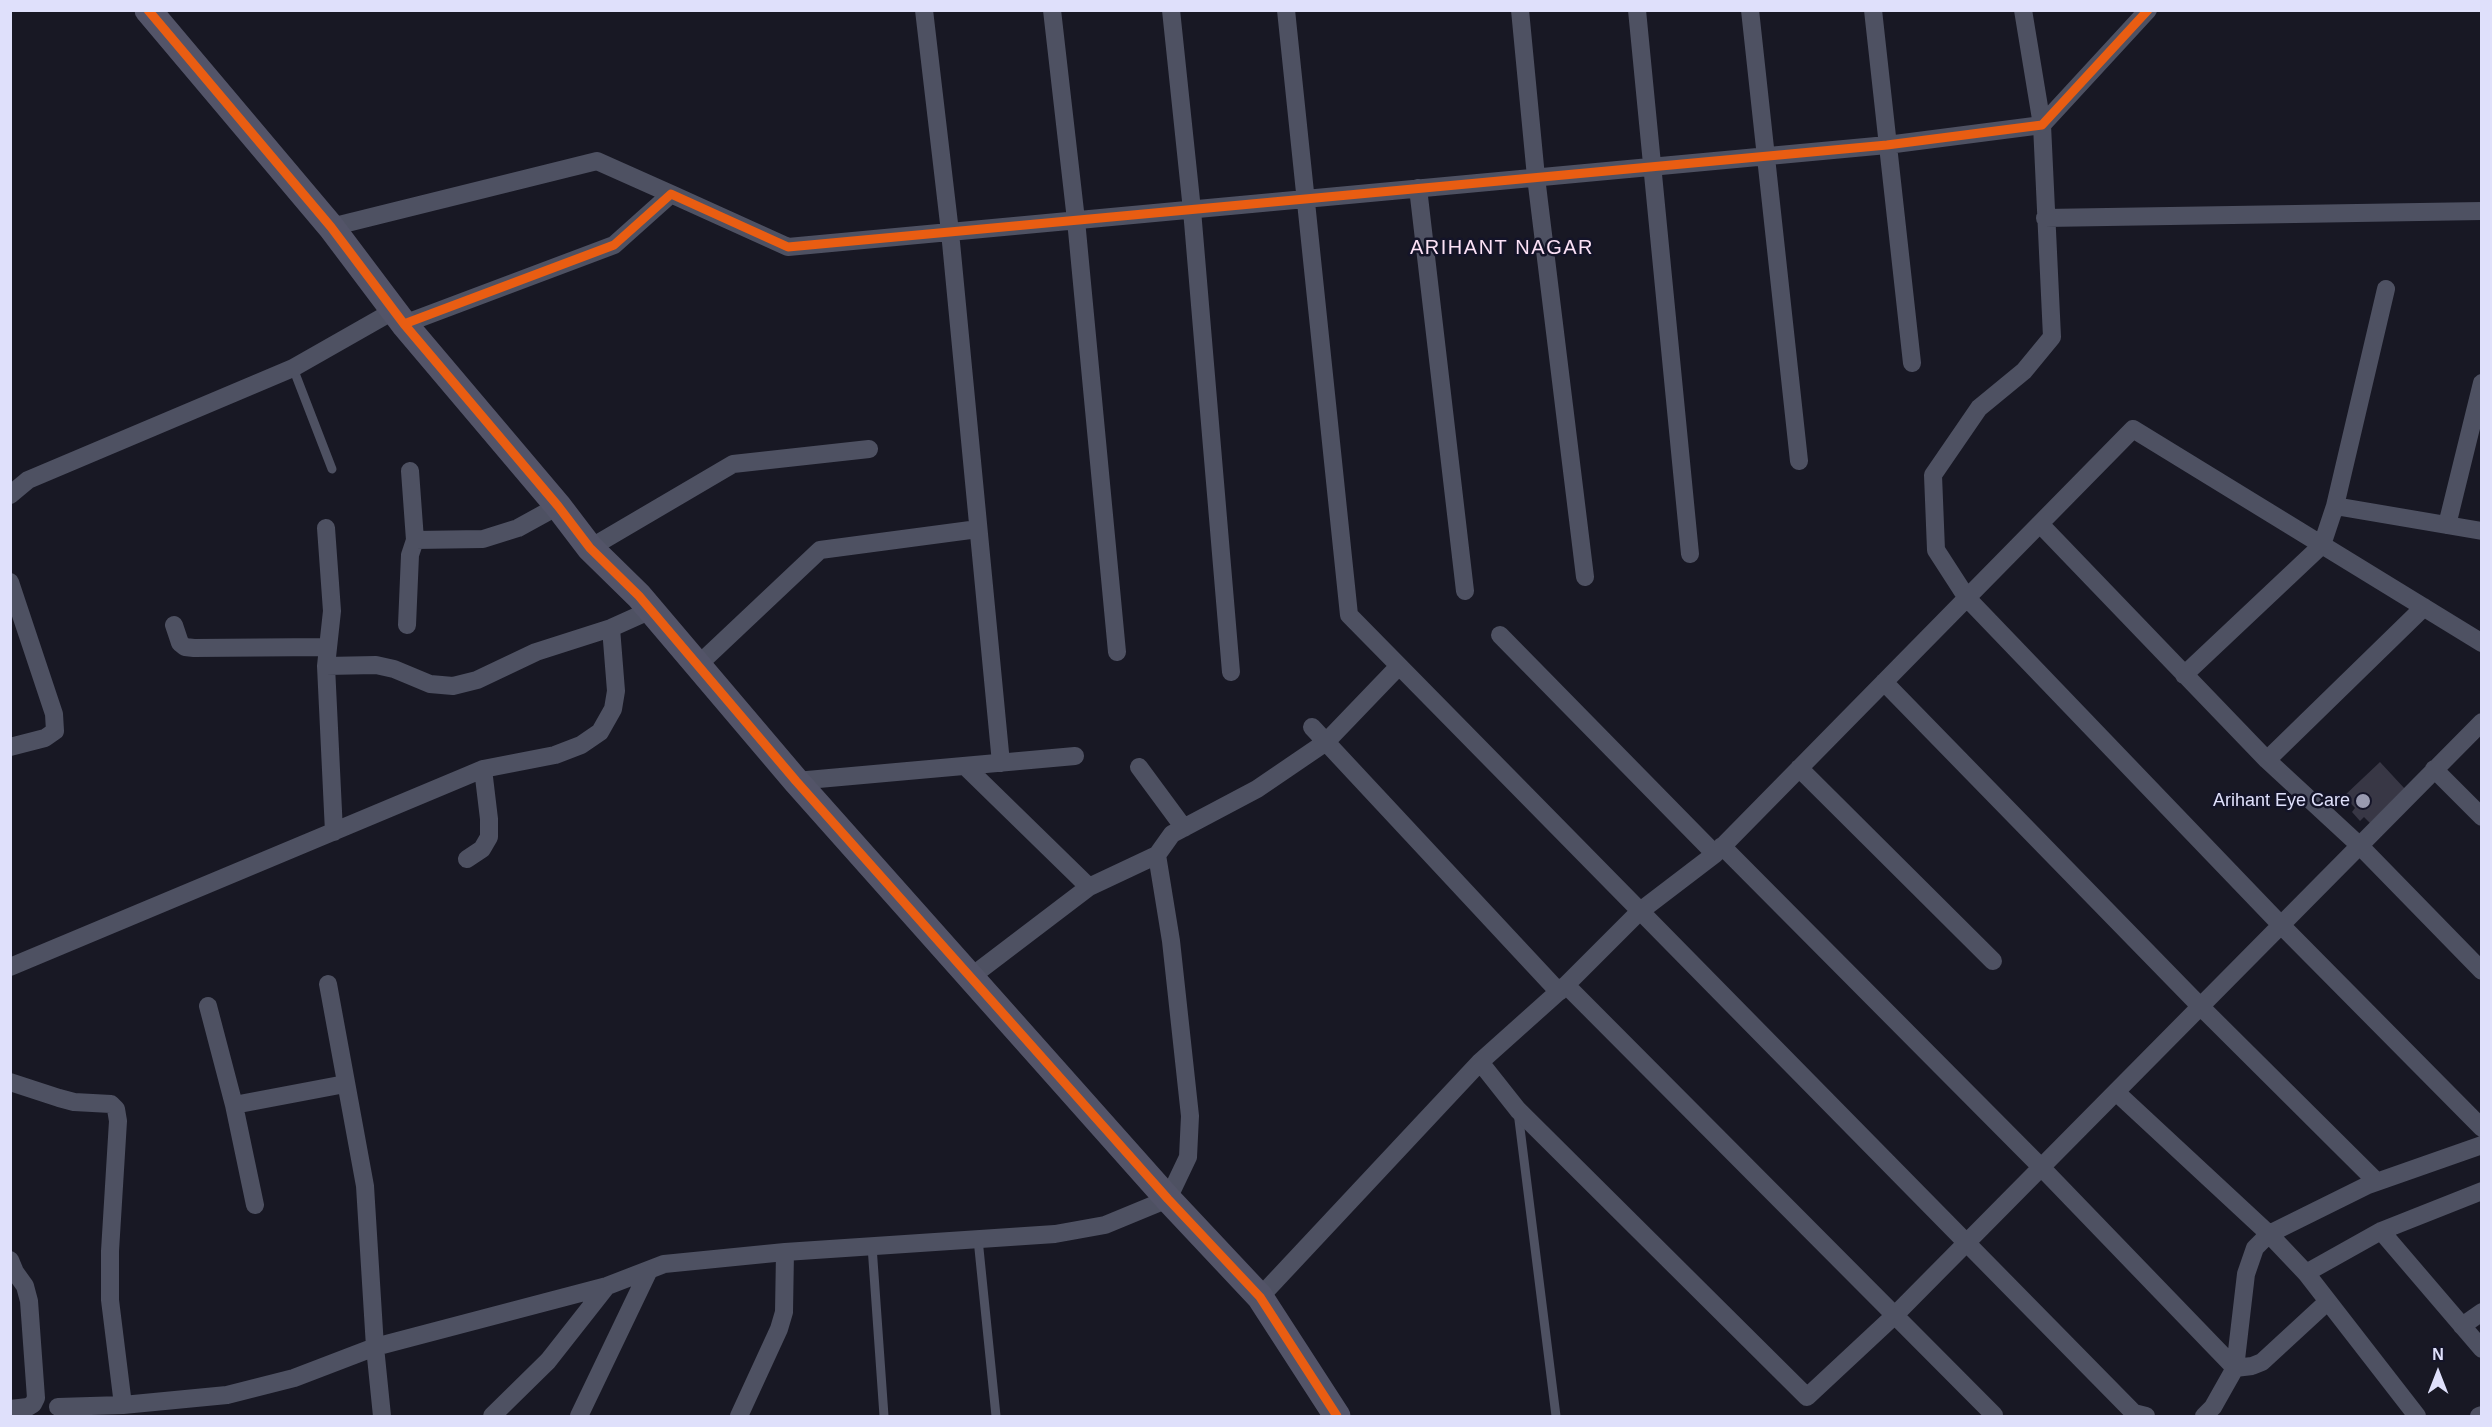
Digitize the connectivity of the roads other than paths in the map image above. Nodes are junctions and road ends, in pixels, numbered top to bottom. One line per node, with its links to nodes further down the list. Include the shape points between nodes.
1 (148, 10): 24 (street)
2 (924, 10): 25 (street)
3 (1052, 10): 23 (street)
4 (1171, 10): 20 (street)
5 (1286, 10): 19 (street)
6 (1520, 10): 16 (street)
7 (1637, 10): 15 (street)
8 (1750, 10): 14 (street)
9 (1873, 10): 13 (street)
10 (2023, 10): 12 (street)
11 (2148, 10): 12 (street)
12 (2042, 125): 13 (street); 22 (street)
13 (1887, 145): 14 (street); 28 (street)
14 (1767, 156): 15 (street); 32 (street)
15 (1651, 167): 16 (street); 46 (street)
16 (1536, 177): 17 (street); 47 (street)
17 (1418, 188): 19 (street); 49 (street)
18 (671, 194): 24 (street, via 597,161); 25 (street, via 788,247); 27 (street, via 614,245)
19 (1306, 199): 20 (street); 62 (street, via 1349,615)
20 (1192, 210): 23 (street); 63 (street)
21 (2481, 211): 22 (street)
22 (2045, 218): 50 (street, via 2052,337 2024,372 1979,408 1933,475 1936,550)
23 (1077, 220): 25 (street); 59 (street)
24 (331, 227): 27 (street)
25 (950, 232): 41 (street)
26 (2386, 289): 37 (street)
27 (400, 317): 29 (street); 36 (street)
28 (1912, 363)
29 (294, 368): 33 (lane); 35 (street, via 28,480)
30 (2481, 383): 39 (street)
31 (868, 449): 45 (street, via 733,464)
32 (1799, 461)
33 (332, 469)
34 (410, 471): 43 (street)
35 (10, 495)
36 (558, 506): 43 (street, via 518,528 483,539); 45 (street)
37 (2335, 506): 39 (street); 44 (street)
38 (2040, 524): 44 (street, via 2133,429); 50 (street); 64 (street)
39 (2447, 525): 42 (street)
40 (326, 528): 58 (street, via 332,611)
41 (978, 529): 61 (street, via 820,550); 72 (street)
42 (2481, 531)
43 (415, 540): 54 (street, via 410,555)
44 (2322, 545): 51 (street); 64 (street)
45 (590, 548): 52 (street)
46 (1690, 554)
47 (1585, 577)
48 (10, 582): 69 (street, via 54,714 55,731 45,738)
49 (1465, 591)
50 (1967, 598): 65 (street); 88 (street)
51 (2424, 607): 57 (street); 71 (street)
52 (651, 610): 55 (street); 61 (street)
53 (174, 626): 58 (street, via 185,647)
54 (407, 626)
55 (611, 628): 60 (street, via 536,652 477,680 453,686 430,684 376,665); 76 (street, via 615,691 613,709 600,732 555,755)
56 (1500, 635): 83 (street)
57 (2481, 643)
58 (327, 647): 60 (street)
59 (1117, 652)
60 (326, 666): 81 (street)
61 (698, 666): 78 (street)
62 (1398, 666): 68 (street); 87 (street)
63 (1231, 672)
64 (2184, 675): 71 (street)
65 (1884, 682): 75 (street); 96 (street)
66 (2481, 722): 77 (street)
67 (1312, 727): 68 (street)
68 (1326, 742): 80 (street, via 1257,789); 94 (street)
69 (10, 747)
70 (1075, 756): 72 (street)
71 (2267, 760): 82 (street)
72 (1000, 763): 73 (street)
73 (965, 766): 78 (street); 86 (street)
74 (1139, 767): 80 (street)
75 (1799, 768): 83 (street); 89 (street)
76 (483, 769): 81 (street); 85 (street, via 489,837 482,849)
77 (2434, 769): 79 (street); 82 (street)
78 (796, 781): 92 (street)
79 (2481, 817)
80 (1184, 828): 84 (street, via 1172,834)
81 (334, 832): 90 (street)
82 (2359, 845): 88 (street); 91 (street)
83 (1718, 850): 87 (street); 105 (street)
84 (1156, 855): 86 (street); 108 (street, via 1171,941 1190,1116 1188,1157)
85 (467, 859)
86 (1089, 887): 92 (street)
87 (1639, 912): 94 (street); 113 (street)
88 (2280, 924): 96 (street); 103 (street)
89 (1993, 961)
90 (10, 967)
91 (2481, 971)
92 (972, 976): 108 (street)
93 (328, 984): 99 (street)
94 (1562, 988): 97 (street); 123 (street)
95 (208, 1006): 101 (street)
96 (2200, 1006): 100 (street); 106 (street)
97 (1480, 1062): 102 (street); 120 (street)
98 (10, 1082): 128 (street, via 59,1098 111,1104 116,1109 110,1300)
99 (345, 1084): 101 (street); 125 (street, via 365,1186)
100 (2116, 1092): 105 (street); 111 (street)
101 (234, 1105): 109 (street)
102 (1518, 1110): 123 (street, via 1807,1397); 139 (lane)
103 (2481, 1128)
104 (2481, 1145): 106 (street)
105 (2041, 1167): 113 (street); 127 (street)
106 (2377, 1182): 111 (street)
107 (2481, 1191): 110 (street)
108 (1168, 1199): 112 (street, via 1105,1225 1055,1234); 120 (street)
109 (255, 1205)
110 (2381, 1231): 118 (street); 124 (street)
111 (2269, 1234): 118 (street); 127 (street, via 2255,1248 2246,1274)
112 (978, 1239): 114 (street); 137 (lane)
113 (1966, 1243): 123 (street); 140 (street, via 2134,1413)
114 (872, 1246): 115 (street); 136 (lane)
115 (785, 1252): 117 (street, via 686,1260); 135 (street, via 784,1312)
116 (10, 1260): 130 (street, via 29,1301 36,1398 28,1407)
117 (649, 1270): 119 (street); 134 (street)
118 (2306, 1273): 121 (street)
119 (607, 1286): 125 (street); 133 (street, via 548,1360)
120 (1260, 1298): 138 (street)
121 (2326, 1303): 127 (street, via 2262,1362); 142 (street)
122 (2481, 1312): 124 (street)
123 (1895, 1315): 131 (street)
124 (2462, 1326): 126 (street)
125 (375, 1347): 128 (street, via 294,1378 227,1395); 132 (street)
126 (2481, 1348)
127 (2235, 1368): 141 (street)
128 (123, 1405): 129 (street)
129 (58, 1407)
130 (10, 1409)
131 (1994, 1415)
132 (382, 1416)
133 (492, 1416)
134 (579, 1416)
135 (739, 1416)
136 (884, 1416)
137 (996, 1416)
138 (1337, 1416)
139 (1556, 1416)
140 (2146, 1416)
141 (2204, 1416)
142 (2417, 1416)

